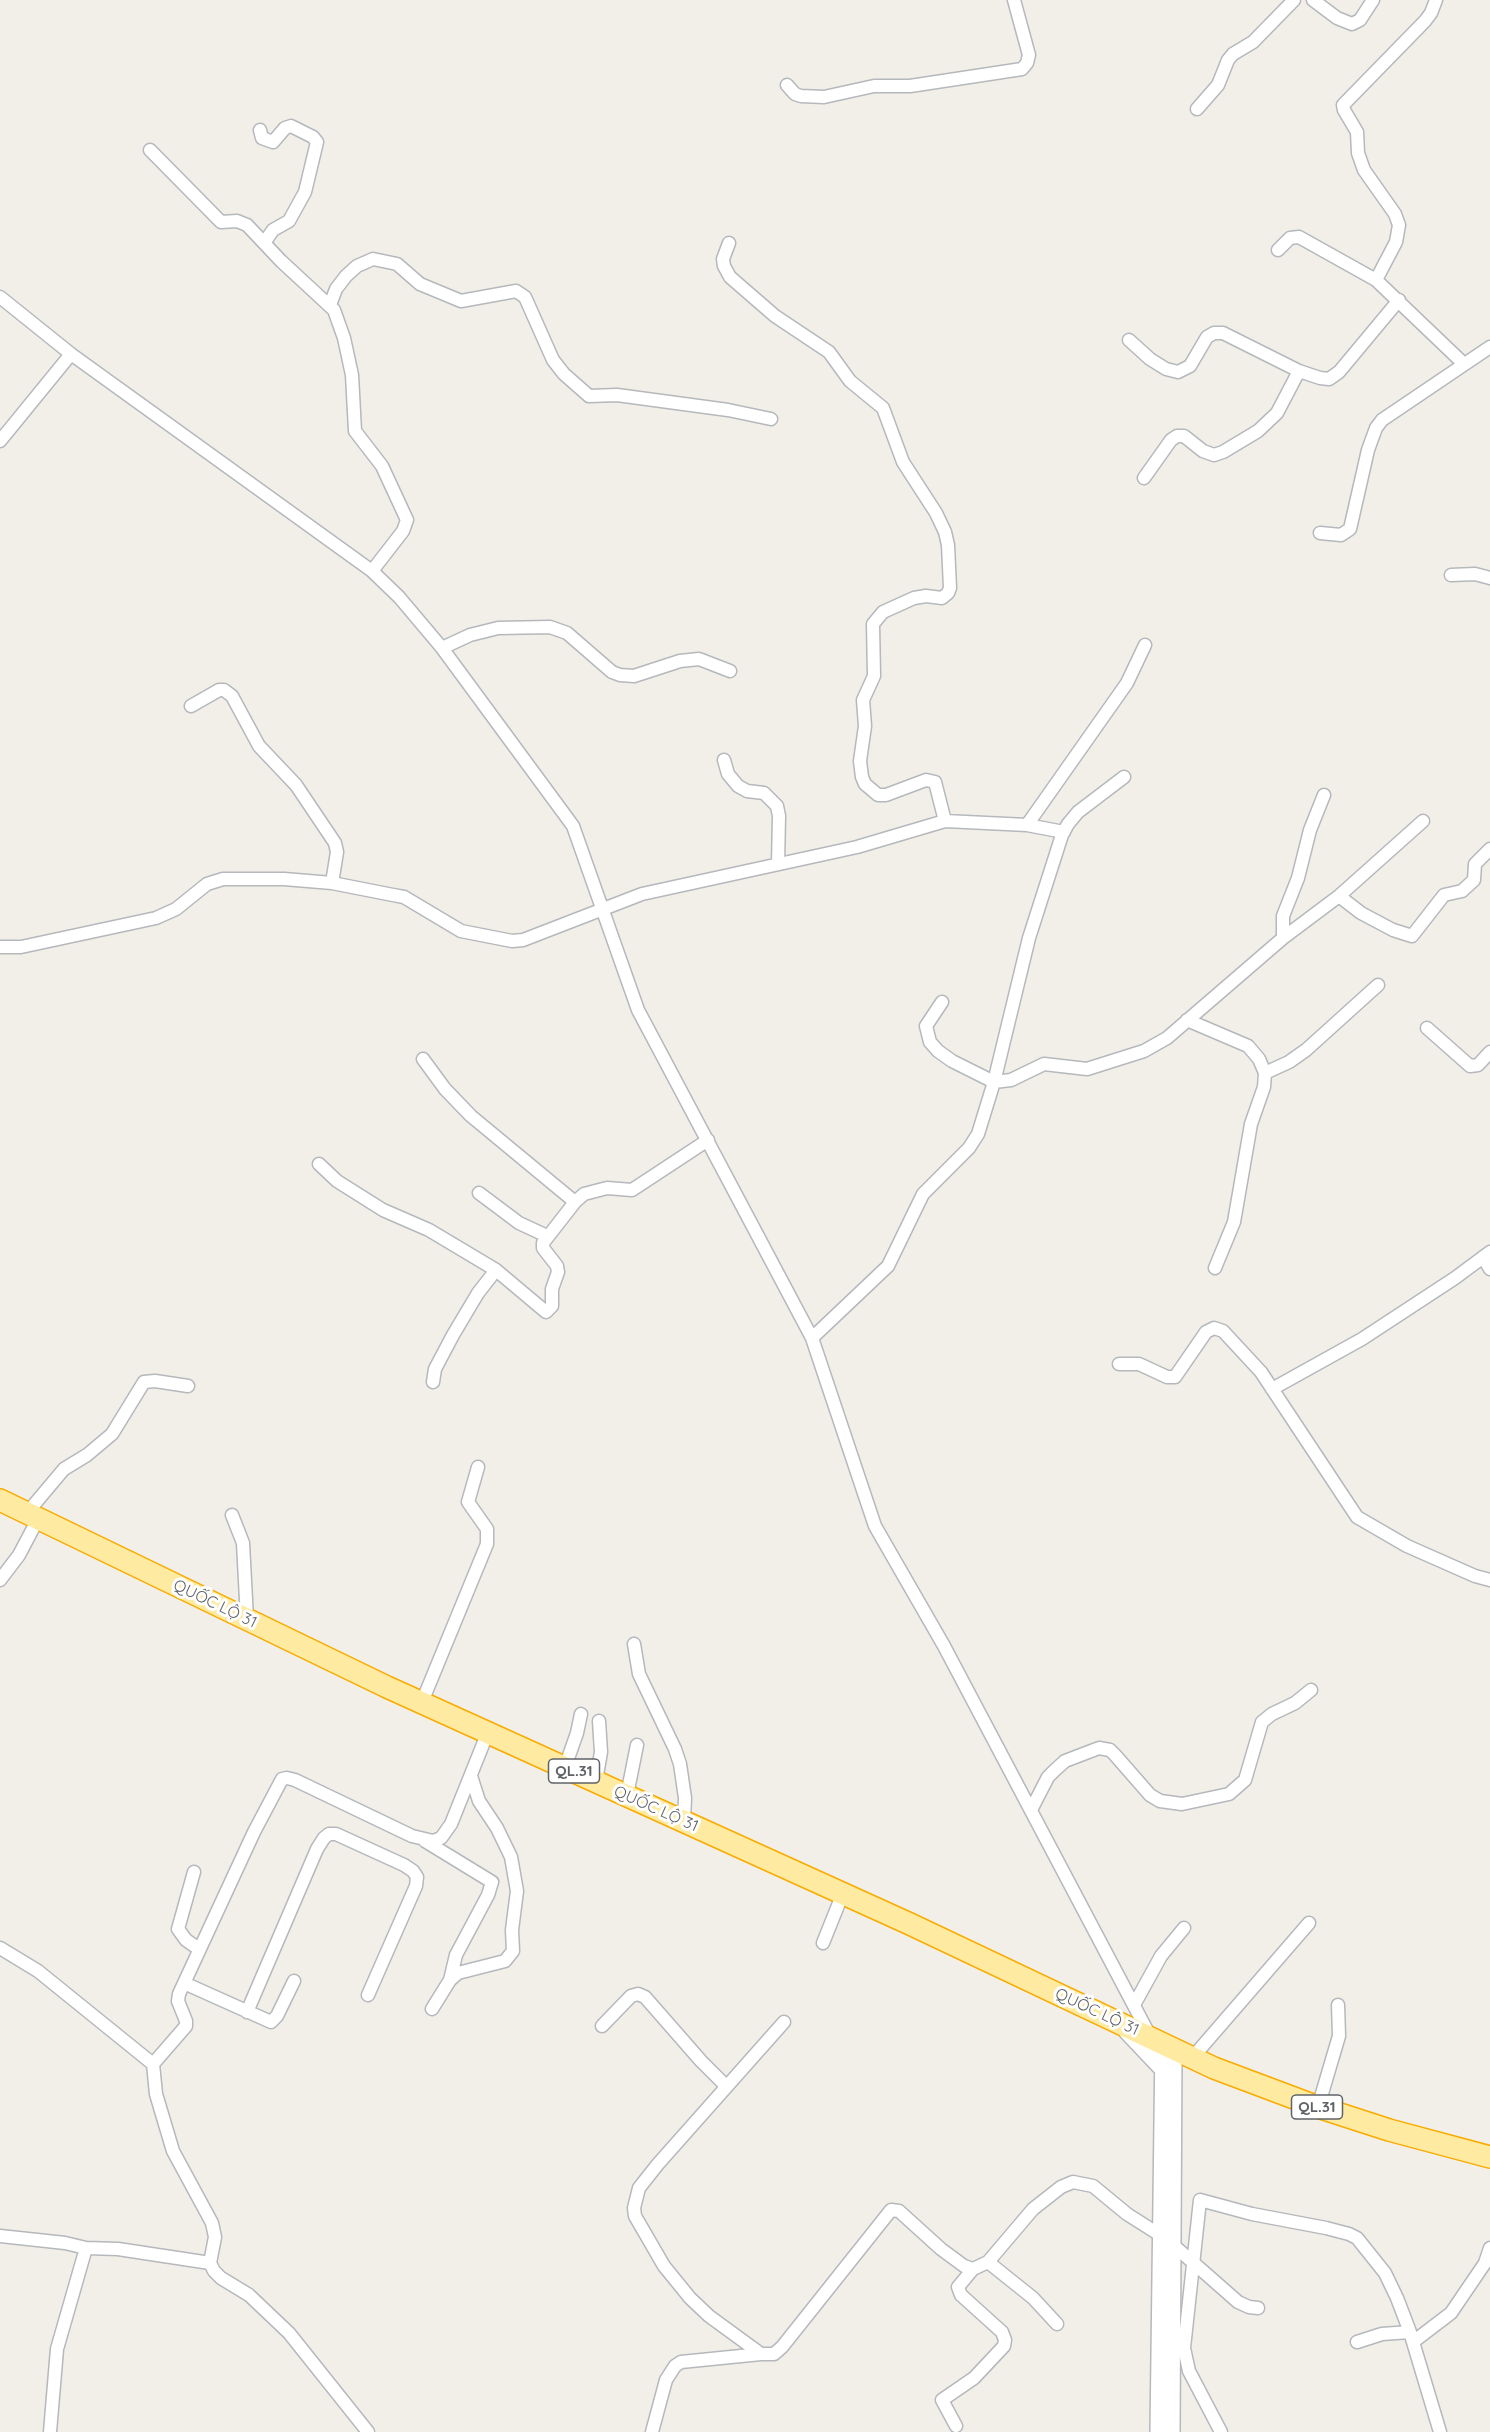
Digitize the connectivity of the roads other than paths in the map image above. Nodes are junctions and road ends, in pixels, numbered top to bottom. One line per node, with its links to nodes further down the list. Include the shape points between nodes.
1 (1014, 0): 6 (street, via 1029,55 1022,69 909,86 874,86 824,97 795,94)
2 (1294, 0): 7 (street, via 1253,42 1233,54 1218,85)
3 (1313, 0): 4 (street, via 1352,24 1359,21)
4 (1373, 0)
5 (1436, 0): 13 (street, via 1425,21 1343,105 1357,132 1364,170 1399,225 1396,242)
6 (787, 84)
7 (1197, 109)
8 (260, 130): 10 (street, via 262,138 273,142 291,126 317,142 305,192 289,221 273,230)
9 (150, 150): 10 (street, via 221,222 243,223)
10 (264, 243): 16 (street)
11 (729, 243): 36 (street, via 723,259 730,277 775,316 829,352 850,381 883,408 903,462 945,532 948,593 942,598 914,598 883,612 873,624 874,676 864,694 860,761 865,784 878,795 926,780 935,782)
12 (1278, 250): 13 (street, via 1290,238 1299,237)
13 (1376, 280): 15 (street)
14 (0, 297): 19 (street)
15 (1399, 300): 20 (street); 21 (street, via 1336,375 1325,379)
16 (330, 305): 22 (street, via 346,276 373,259 397,264 429,289 461,301 516,291 525,297 553,360 589,396 617,395); 26 (street, via 344,338 352,375 354,431 382,466 407,520)
17 (1129, 340): 21 (street, via 1172,372 1187,368 1207,337 1218,333)
18 (1490, 347): 20 (street)
19 (71, 354): 23 (street); 26 (street)
20 (1464, 364): 25 (street, via 1382,420 1368,450 1350,529 1341,535)
21 (1299, 371): 24 (street, via 1277,413 1258,431 1214,455 1184,436 1177,436)
22 (771, 419)
23 (0, 441)
24 (1144, 478)
25 (1320, 532)
26 (372, 571): 30 (street)
27 (1451, 576): 28 (street, via 1475,574)
28 (1490, 578)
29 (1145, 645): 38 (street, via 1121,691)
30 (442, 648): 31 (street, via 498,627 550,627 567,633 620,675 634,676 699,659); 44 (street, via 573,826)
31 (730, 671)
32 (191, 706): 42 (street, via 219,690 232,696 259,746 296,785 335,843)
33 (724, 760): 41 (street, via 728,774 738,786 764,793 777,806)
34 (1124, 777): 39 (street, via 1084,806)
35 (1324, 795): 45 (street, via 1283,916)
36 (945, 821): 38 (street); 41 (street, via 858,847)
37 (1423, 821): 43 (street)
38 (1026, 825): 39 (street)
39 (1064, 832): 54 (street, via 1029,938)
40 (1490, 849): 43 (street, via 1475,864 1474,880 1462,891 1444,895 1412,936 1361,914)
41 (778, 864): 44 (street, via 642,894)
42 (332, 884): 44 (street, via 404,897 461,931 512,941 534,937); 46 (street, via 223,879 207,884 176,909 156,918 21,947)
43 (1339, 896): 45 (street)
44 (601, 909): 55 (street, via 638,1010)
45 (1282, 938): 49 (street)
46 (0, 947)
47 (1378, 985): 53 (street, via 1306,1050)
48 (942, 1002): 54 (street, via 926,1026 930,1041 952,1061)
49 (1187, 1020): 53 (street, via 1248,1046); 54 (street, via 1151,1047 1099,1066 1078,1069 1044,1064 1011,1080)
50 (1427, 1028): 51 (street, via 1470,1066 1478,1065)
51 (1490, 1052)
52 (423, 1059): 58 (street, via 471,1116)
53 (1265, 1073): 61 (street, via 1251,1124 1234,1222)
54 (994, 1082): 64 (street, via 974,1141 923,1194 888,1266)
55 (708, 1140): 58 (street, via 632,1190 607,1188 584,1194); 64 (street)
56 (319, 1164): 63 (street, via 337,1181 383,1210 429,1230)
57 (479, 1193): 59 (street, via 519,1223)
58 (575, 1202): 59 (street)
59 (547, 1236): 63 (street, via 543,1248 558,1272 548,1312)
60 (1486, 1255): 62 (street); 68 (street, via 1362,1339)
61 (1215, 1268)
62 (1490, 1269)
63 (496, 1270): 66 (street, via 453,1335 435,1369)
64 (812, 1338): 87 (street, via 875,1526)
65 (1119, 1364): 68 (street, via 1139,1364 1175,1377 1206,1332 1217,1328 1229,1335)
66 (433, 1382)
67 (188, 1386): 71 (street, via 144,1382 112,1434 64,1469)
68 (1272, 1389): 74 (street, via 1357,1517 1407,1546)
69 (478, 1467): 78 (street, via 468,1502 487,1529 487,1544)
70 (0, 1500): 71 (highway, QUỐC LỘ 31 / QL.31)
71 (33, 1513): 73 (street, via 19,1555); 75 (highway, QUỐC LỘ 31 / QL.31)
72 (232, 1515): 75 (street, via 243,1543)
73 (0, 1580)
74 (1490, 1580)
75 (247, 1619): 78 (highway, QUỐC LỘ 31 / QL.31)
76 (634, 1644): 88 (street, via 639,1674 680,1764)
77 (1311, 1690): 87 (street, via 1262,1722 1245,1780 1229,1794 1182,1803 1160,1801 1110,1750 1099,1748 1065,1761 1055,1770)
78 (422, 1702): 81 (highway, QUỐC LỘ 31 / QL.31)
79 (581, 1714): 83 (street)
80 (599, 1721): 85 (street, via 601,1752)
81 (488, 1732): 83 (highway, QUỐC LỘ 31 / QL.31); 84 (street)
82 (637, 1746): 86 (street)
83 (565, 1767): 85 (highway, QUỐC LỘ 31 / QL.31)
84 (471, 1776): 89 (street, via 441,1838); 97 (street, via 479,1801 511,1857 517,1891 513,1951 505,1961 464,1971)
85 (596, 1781): 86 (highway, QUỐC LỘ 31 / QL.31)
86 (627, 1796): 88 (highway, QUỐC LỘ 31 / QL.31)
87 (1031, 1810): 101 (street)
88 (684, 1821): 91 (highway, QUỐC LỘ 31 / QL.31)
89 (424, 1840): 96 (street, via 295,1780 282,1779); 97 (street, via 492,1882 456,1955)
90 (194, 1872): 96 (street, via 178,1929)
91 (843, 1893): 94 (street); 105 (highway, QUỐC LỘ 31 / QL.31)
92 (1309, 1923): 108 (street)
93 (1184, 1928): 101 (street, via 1161,1956)
94 (823, 1942)
95 (0, 1948): 109 (street, via 38,1971)
96 (199, 1949): 99 (street)
97 (450, 1980): 103 (street)
98 (294, 1981): 104 (street, via 271,2022)
99 (184, 1983): 104 (street); 109 (street, via 178,2001 186,2026)
100 (368, 1995): 104 (street, via 417,1877 404,1865 329,1834 317,1849)
101 (1134, 2005): 108 (street)
102 (1338, 2005): 113 (street, via 1339,2036)
103 (432, 2009)
104 (247, 2012)
105 (1116, 2020): 108 (highway, QUỐC LỘ 31 / QL.31); 111 (street)
106 (784, 2022): 112 (street)
107 (602, 2026): 112 (street, via 631,1996 638,1994)
108 (1170, 2046): 110 (highway, QL.31); 111 (street)
109 (153, 2064): 121 (street, via 156,2094 173,2151 212,2223 215,2237)
110 (1214, 2068): 111 (street, via 1187,2066); 113 (highway, QL.31)
111 (1167, 2070): 116 (street)
112 (726, 2086): 127 (street, via 639,2188 635,2216 664,2266 690,2298)
113 (1318, 2107): 114 (highway, QL.31)
114 (1490, 2157)
115 (0, 2236): 117 (street)
116 (1166, 2239): 119 (street); 120 (street, via 1093,2186 1073,2182 1033,2209); 132 (street); 133 (street)
117 (86, 2248): 121 (street, via 118,2249); 129 (street, via 57,2349)
118 (1490, 2248): 125 (street, via 1485,2263 1450,2313)
119 (1194, 2261): 123 (street, via 1238,2302); 125 (street, via 1200,2200 1349,2234 1357,2238 1385,2273); 134 (street, via 1184,2348 1189,2371)
120 (988, 2262): 122 (street); 124 (street, via 1033,2298)
121 (210, 2264): 130 (street, via 221,2278 249,2295 289,2333)
122 (973, 2269): 127 (street, via 941,2249 899,2211 891,2210 782,2347 774,2354); 128 (street, via 958,2287 1002,2332 1005,2340 1004,2346 974,2378 942,2400)
123 (1258, 2307)
124 (1057, 2324)
125 (1412, 2337): 126 (street, via 1382,2334); 135 (street)
126 (1357, 2342)
127 (761, 2354): 131 (street, via 681,2362 675,2366 666,2380)
128 (956, 2426)
129 (50, 2432)
130 (368, 2432)
131 (652, 2432)
132 (1158, 2432)
133 (1172, 2432)
134 (1221, 2432)
135 (1440, 2432)

